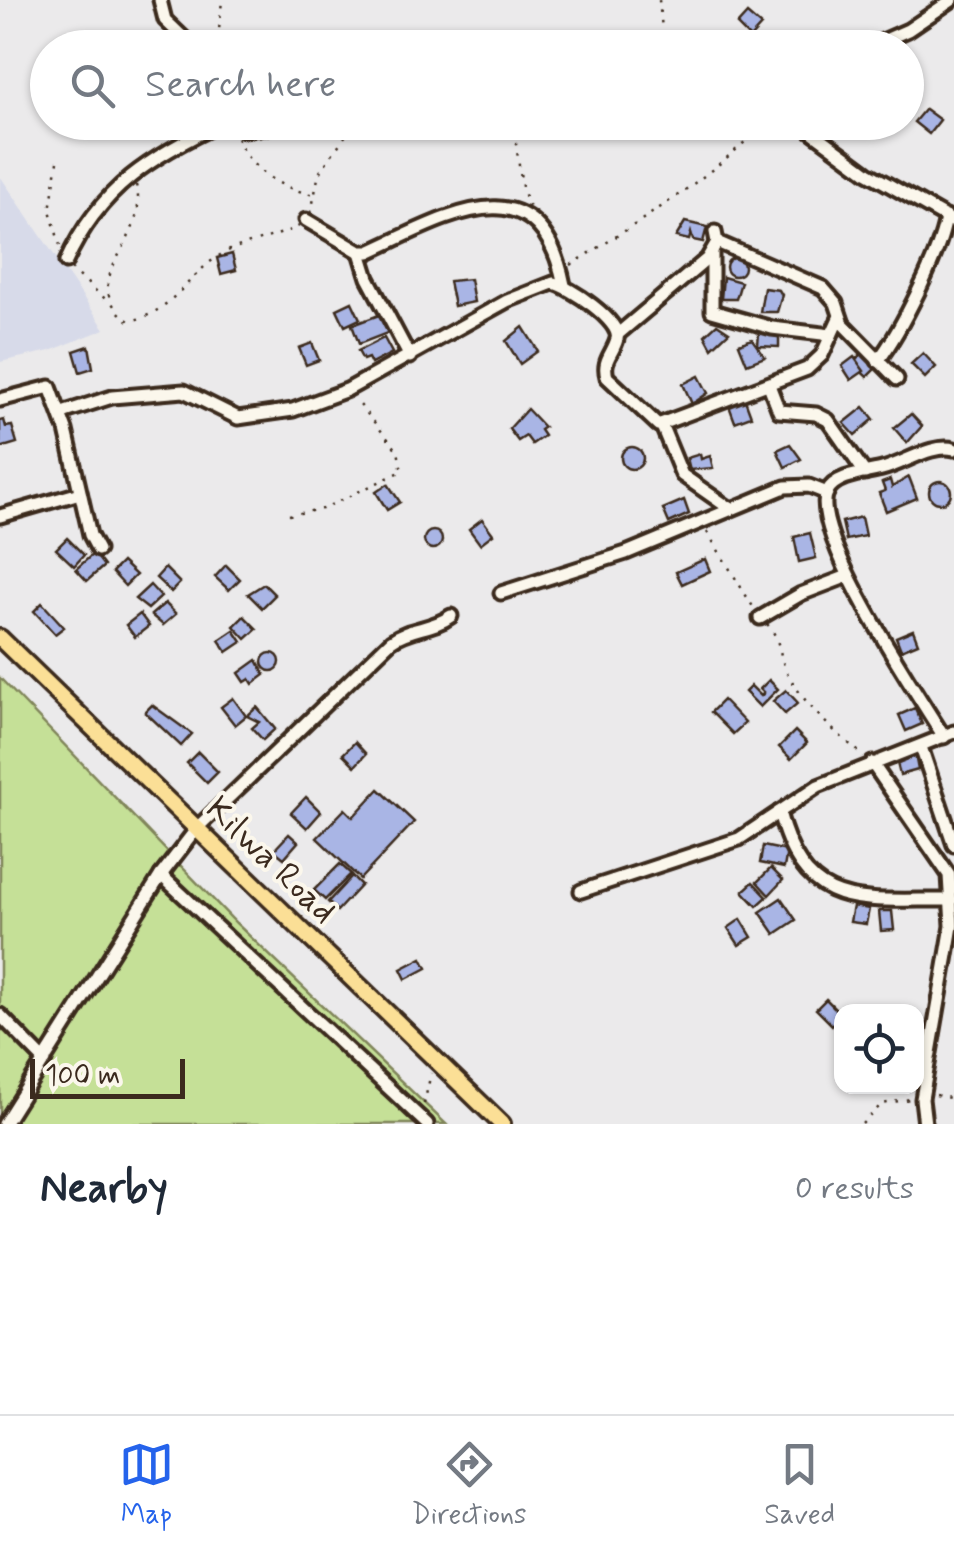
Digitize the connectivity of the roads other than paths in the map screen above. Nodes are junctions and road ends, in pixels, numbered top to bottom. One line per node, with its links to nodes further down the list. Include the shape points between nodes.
1 (160, 0): 5 (street, via 164,20)
2 (922, 0): 4 (street)
3 (952, 0): 4 (street)
4 (931, 16): 6 (street)
5 (175, 30)
6 (903, 30)
7 (193, 140): 13 (street, via 132,172 88,218)
8 (824, 140): 10 (street)
9 (306, 220): 12 (street)
10 (950, 220): 19 (street, via 900,333)
11 (714, 242): 15 (street, via 817,284 836,303); 16 (street); 17 (street, via 714,312)
12 (360, 252): 14 (street, via 485,206 506,206 547,234); 18 (street)
13 (66, 262)
14 (562, 278): 16 (street); 18 (street)
15 (839, 318): 17 (street); 19 (street)
16 (618, 334): 24 (street, via 607,377)
17 (831, 335): 21 (street, via 807,369)
18 (410, 357): 23 (street, via 293,410 238,418 184,391 112,397)
19 (878, 361): 20 (street)
20 (897, 380)
21 (770, 385): 24 (street); 26 (street, via 779,411 828,420)
22 (0, 400): 23 (street, via 45,385)
23 (62, 413): 27 (street)
24 (660, 424): 29 (street, via 682,475)
25 (954, 449): 26 (street)
26 (865, 473): 28 (street, via 841,480)
27 (80, 493): 30 (street); 31 (street)
28 (827, 494): 29 (street, via 798,485); 32 (street, via 824,506)
29 (729, 508): 33 (street, via 626,553)
30 (0, 516)
31 (98, 550)
32 (848, 576): 35 (street); 37 (street)
33 (501, 593)
34 (451, 616): 41 (street, via 392,642)
35 (760, 618)
36 (0, 638): 41 (highway, Kilwa Road)
37 (949, 734): 38 (street)
38 (922, 747): 39 (street); 42 (street)
39 (872, 762): 40 (street); 45 (street, via 917,834 946,866)
40 (778, 812): 44 (street, via 739,840); 45 (street, via 794,858 821,886 870,899)
41 (197, 828): 43 (street); 50 (highway, Kilwa Road)
42 (954, 845)
43 (161, 875): 47 (street); 48 (street)
44 (581, 891)
45 (951, 900): 51 (street, via 922,1096)
46 (0, 1015): 47 (street)
47 (46, 1061): 49 (street)
48 (423, 1121)
49 (4, 1124)
50 (502, 1124)
51 (925, 1124)

